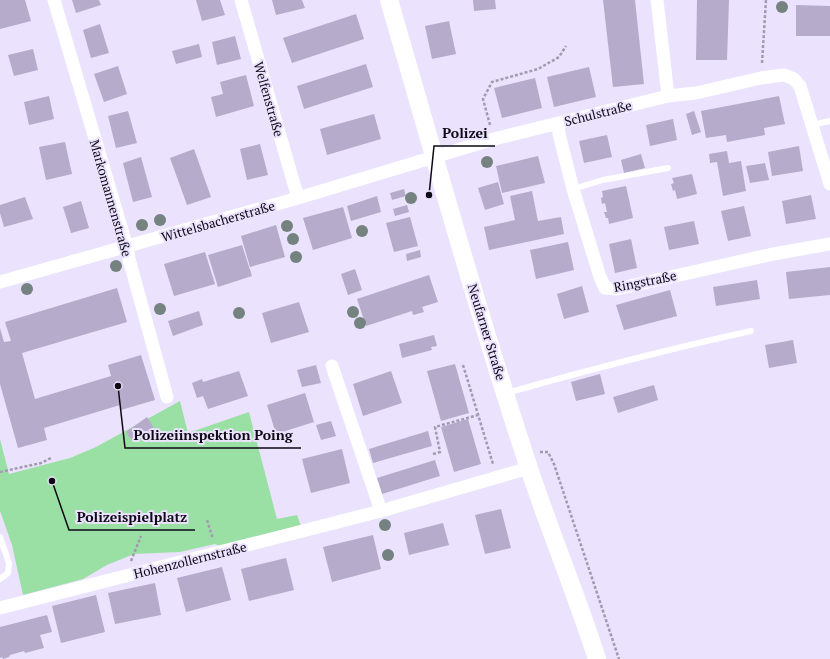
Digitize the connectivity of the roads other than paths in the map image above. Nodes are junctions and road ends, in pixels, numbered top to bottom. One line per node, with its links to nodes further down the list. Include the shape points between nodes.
1 (54, 0): 15 (street, Markomannenstraße)
2 (241, 0): 13 (street, Welfenstraße)
3 (389, 0): 9 (street, Neufarner Straße)
4 (657, 0): 5 (street)
5 (668, 96): 7 (street, Schulstraße); 8 (street, via 696,93 784,75 794,79 800,86)
6 (830, 121): 8 (lane)
7 (558, 123): 9 (street, Schulstraße); 12 (street, Ringstraße)
8 (812, 125): 11 (street)
9 (435, 157): 13 (street, Wittelsbacherstraße); 19 (street, Neufarner Straße)
10 (668, 168): 12 (lane, via 603,180)
11 (830, 184)
12 (573, 189): 14 (street, Ringstraße, via 605,288 617,289)
13 (298, 198): 15 (street, Wittelsbacherstraße)
14 (830, 244)
15 (127, 247): 16 (street, Wittelsbacherstraße); 20 (street, Markomannenstraße)
16 (0, 282)
17 (751, 331): 19 (lane, via 581,372)
18 (332, 366): 22 (street)
19 (506, 394): 21 (street, Neufarner Straße)
20 (167, 398)
21 (529, 468): 22 (street, Hohenzollernstraße); 26 (street, Neufarner Straße)
22 (381, 511): 25 (street, Hohenzollernstraße)
23 (0, 538): 24 (lane, via 9,563 8,573)
24 (0, 579)
25 (0, 608)
26 (597, 659)

